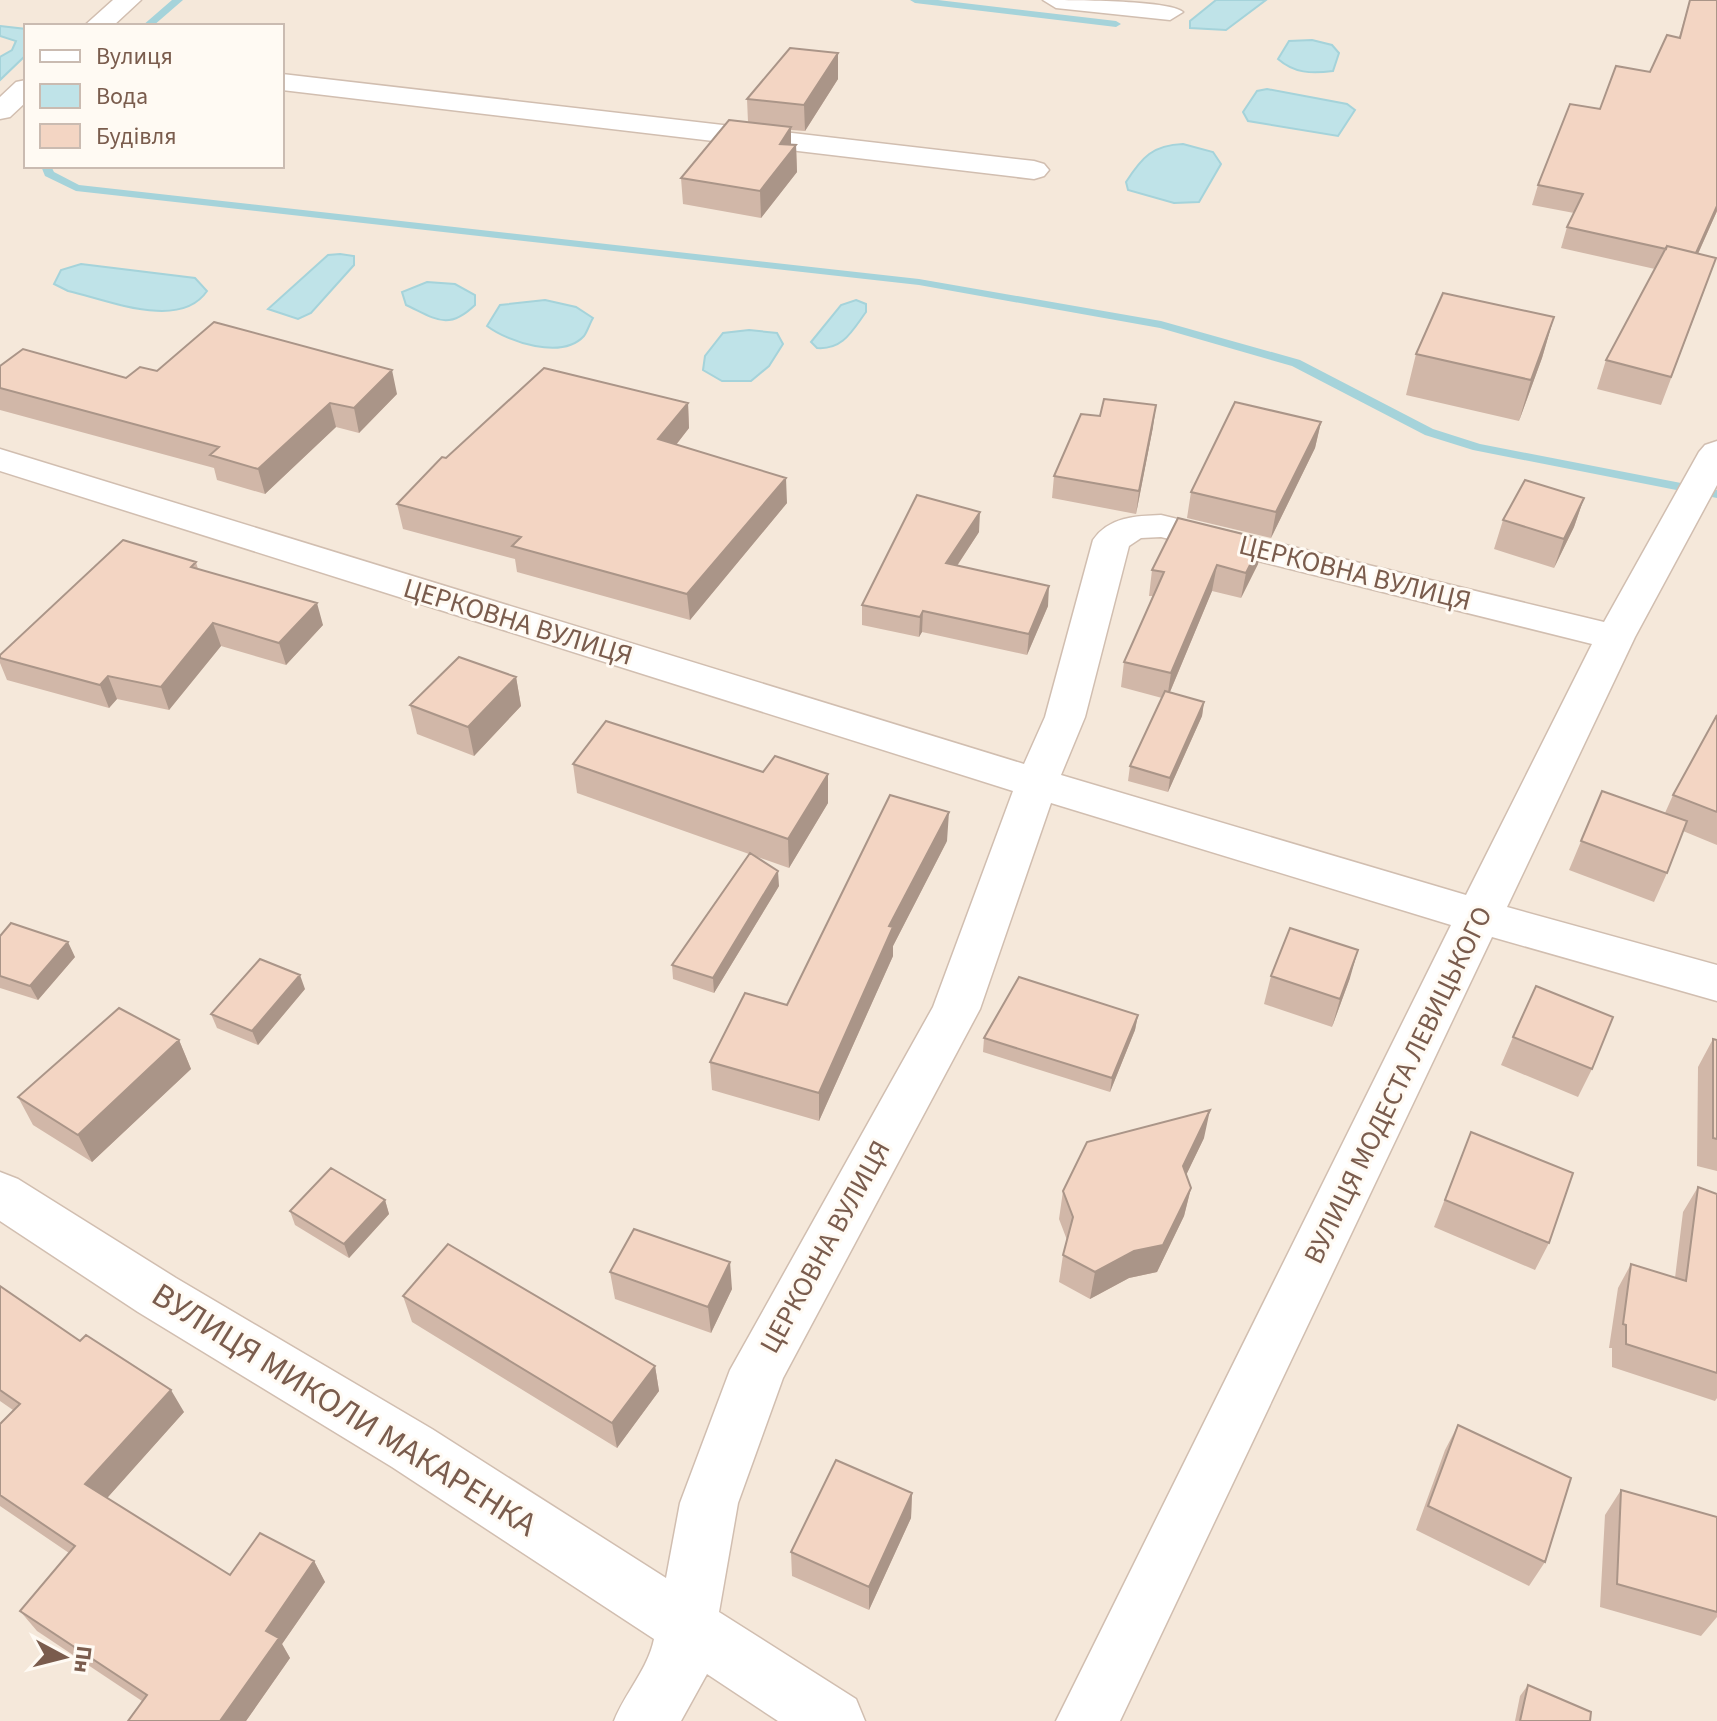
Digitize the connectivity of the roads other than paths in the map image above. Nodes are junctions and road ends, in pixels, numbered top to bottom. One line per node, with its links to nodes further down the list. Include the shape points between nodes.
1 (128, 0): 4 (street)
2 (1056, 0): 3 (street)
3 (1170, 12)
4 (99, 24)
5 (284, 82): 8 (street)
6 (24, 90): 7 (street)
7 (0, 111)
8 (1034, 170)
9 (0, 460): 12 (street, ЦЕРКОВНА ВУЛИЦЯ)
10 (1704, 478): 11 (street, ВУЛИЦЯ МОДЕСТА ЛЕВИЦЬКОГО)
11 (1615, 637): 12 (street, ЦЕРКОВНА ВУЛИЦЯ, via 1161,526 1133,527 1112,540 1065,717); 13 (street, ВУЛИЦЯ МОДЕСТА ЛЕВИЦЬКОГО)
12 (1037, 783): 13 (street, ЦЕРКОВНА ВУЛИЦЯ); 16 (street, ЦЕРКОВНА ВУЛИЦЯ, via 956,1009 758,1370 709,1503)
13 (1481, 916): 14 (street, ЦЕРКОВНА ВУЛИЦЯ); 19 (street, ВУЛИЦЯ МОДЕСТА ЛЕВИЦЬКОГО)
14 (1717, 983)
15 (0, 1194): 16 (street, ВУЛИЦЯ МИКОЛИ МАКАРЕНКА, via 412,1448)
16 (688, 1628): 17 (street, ЦЕРКОВНА ВУЛИЦЯ, via 679,1668); 18 (street, ВУЛИЦЯ МИКОЛИ МАКАРЕНКА)
17 (645, 1721)
18 (834, 1721)
19 (1087, 1721)

